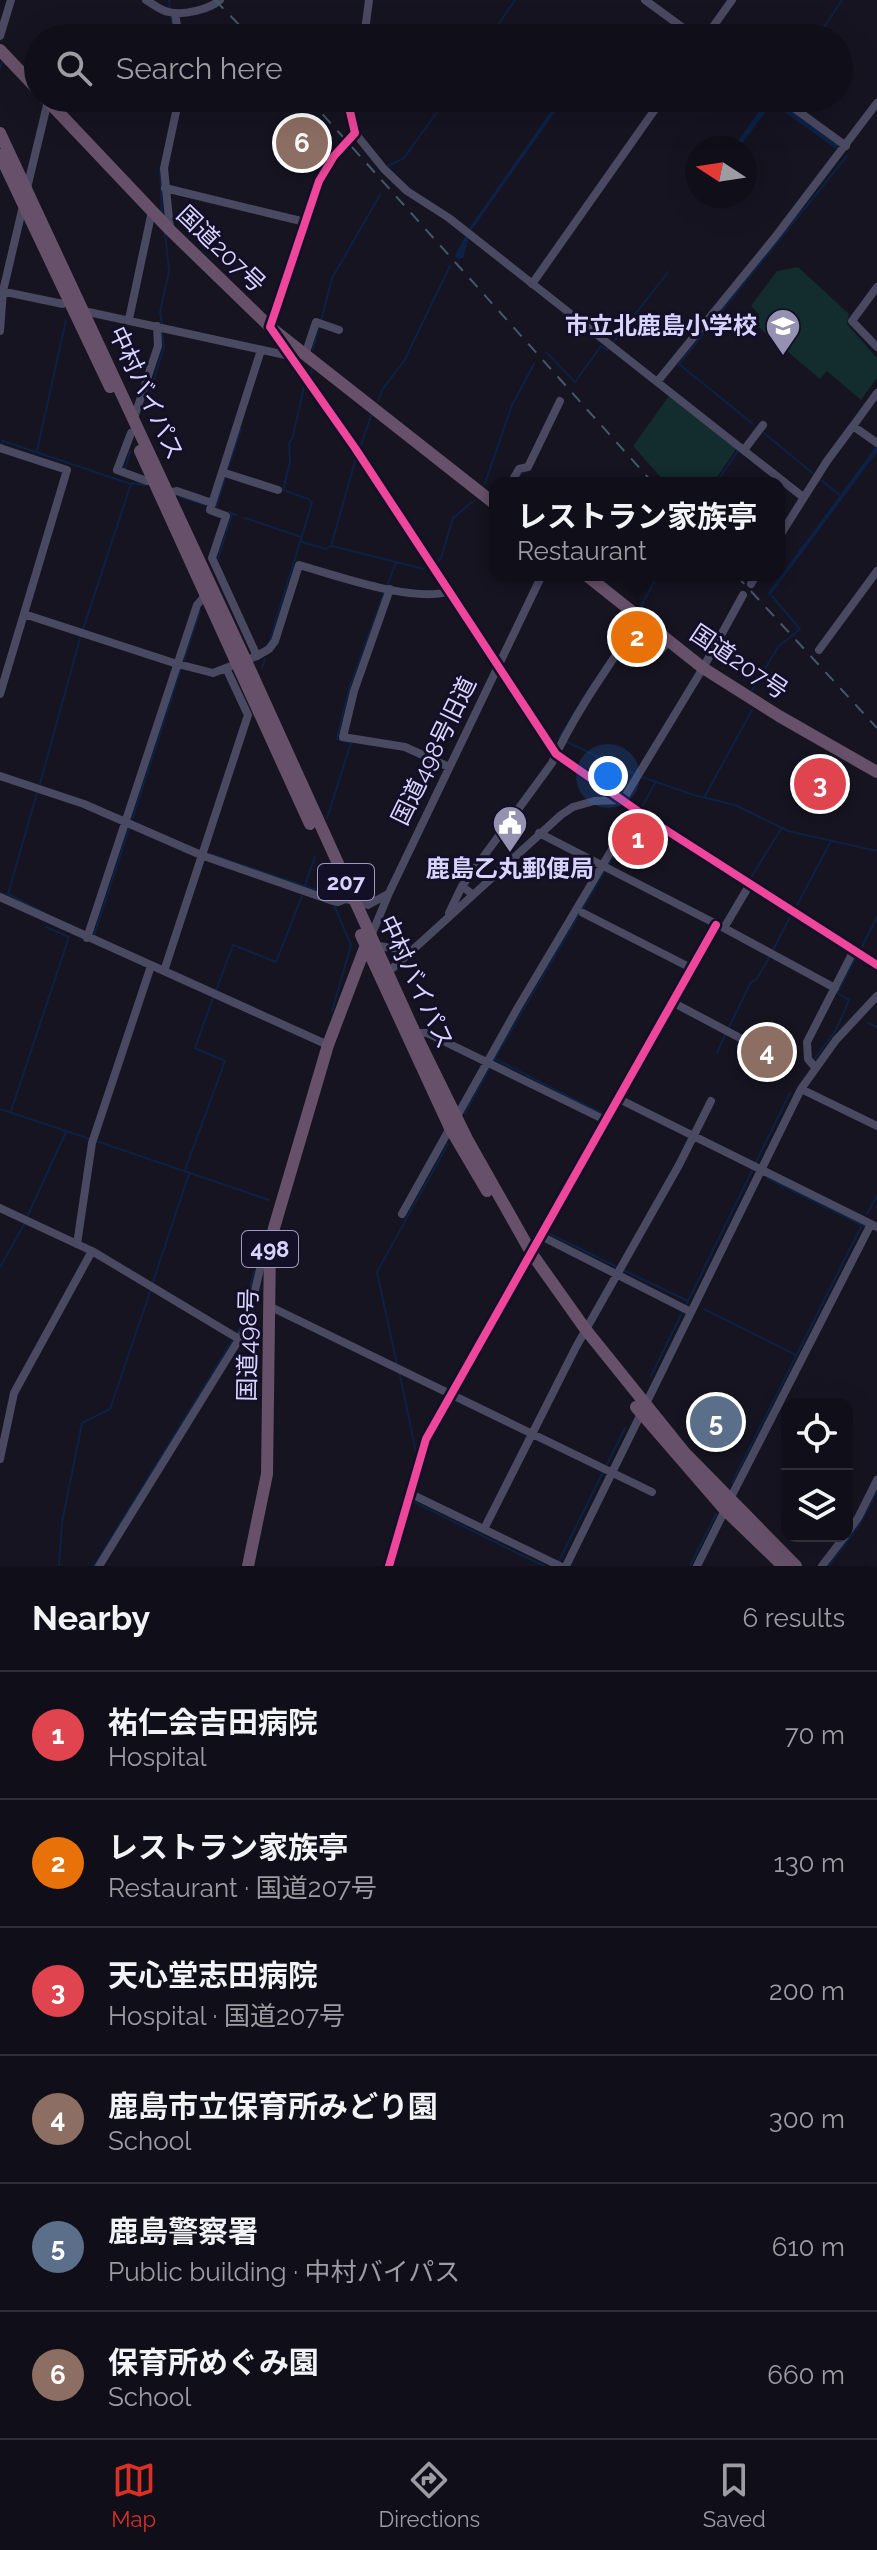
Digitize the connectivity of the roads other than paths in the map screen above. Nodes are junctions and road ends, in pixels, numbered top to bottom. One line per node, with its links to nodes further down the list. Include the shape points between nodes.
1 (11, 0): 12 (street)
2 (146, 0): 7 (street)
3 (220, 0): 7 (street, via 212,7)
4 (369, 0): 9 (street)
5 (645, 0): 10 (street)
6 (732, 0): 11 (street)
7 (172, 13): 8 (street)
8 (175, 24)
9 (366, 24)
10 (678, 24)
11 (715, 24)
12 (0, 36)
13 (3, 54): 14 (highway)
14 (24, 76)
15 (877, 103): 24 (street)
16 (44, 112): 27 (street)
17 (58, 112): 29 (highway, 国道207号)
18 (176, 112): 26 (street)
19 (350, 112): 23 (street)
20 (653, 112): 32 (street)
21 (799, 112): 24 (street)
22 (0, 133): 27 (highway, 中村バイパス / 207)
23 (355, 133): 30 (street, via 324,169); 32 (street, via 407,191)
24 (846, 146): 46 (street)
25 (0, 155): 28 (highway, 中村バイパス / 207)
26 (165, 188): 30 (street); 31 (street)
27 (27, 189): 35 (highway, 中村バイパス / 207)
28 (24, 205): 34 (street); 35 (highway, 中村バイパス / 207)
29 (152, 211): 31 (highway, 国道207号); 37 (street)
30 (305, 222): 39 (street)
31 (170, 230): 39 (highway, 国道207号)
32 (532, 284): 46 (street)
33 (877, 287): 42 (street, via 852,321)
34 (1, 291): 35 (street, via 63,304); 41 (street)
35 (74, 299): 36 (highway, 中村バイパス / 207)
36 (80, 313): 37 (street); 49 (highway, 中村バイパス / 207); 52 (highway, 中村バイパス / 207)
37 (129, 319): 38 (street)
38 (160, 327): 43 (street); 49 (street)
39 (270, 327): 44 (highway, 国道207号); 45 (street)
40 (339, 330): 44 (street, via 316,322)
41 (0, 331)
42 (877, 347)
43 (261, 350): 45 (street); 56 (street)
44 (305, 355): 64 (highway, 国道207号)
45 (290, 356): 75 (street)
46 (657, 382): 54 (street)
47 (877, 393): 51 (street)
48 (560, 401): 57 (street, via 528,467)
49 (134, 419): 62 (highway, 中村バイパス / 207)
50 (763, 425): 54 (street)
51 (853, 426): 53 (street); 63 (street)
52 (131, 433): 59 (highway, 中村バイパス / 207); 59 (street, via 117,470)
53 (877, 443)
54 (741, 448): 58 (street)
55 (2, 449): 77 (street, via 67,470)
56 (222, 472): 61 (street); 65 (street)
57 (514, 477)
58 (778, 477)
59 (153, 480): 74 (highway, 中村バイパス / 207)
60 (785, 483): 63 (street)
61 (278, 490)
62 (168, 493): 65 (street); 67 (highway, 中村バイパス / 207)
63 (803, 497): 66 (street)
64 (489, 498)
65 (212, 503): 67 (street, via 210,510 226,516)
66 (785, 527)
67 (208, 564): 74 (highway, 中村バイパス / 207); 81 (street)
68 (877, 571): 79 (street)
69 (539, 581): 82 (street, 国道498号旧道)
70 (593, 581): 78 (highway, 国道207号)
71 (753, 581): 72 (street)
72 (751, 584)
73 (386, 588): 75 (street); 81 (street, via 299,565 275,641); 86 (street, via 343,737 405,747)
74 (209, 592): 80 (street, via 197,605); 81 (highway, 中村バイパス / 207)
75 (448, 592): 82 (street)
76 (743, 595): 83 (street)
77 (24, 614): 80 (street); 84 (street)
78 (668, 642): 83 (highway, 国道207号); 85 (street, via 657,654 626,640)
79 (819, 650)
80 (178, 663): 81 (street, via 213,673); 93 (street)
81 (242, 663): 95 (street, via 248,715); 102 (highway, 中村バイパス / 207)
82 (497, 666): 85 (street); 86 (street, 国道498号旧道)
83 (703, 668): 87 (highway, 国道207号); 90 (street)
84 (0, 694)
85 (556, 754): 89 (street); 98 (street)
86 (449, 767): 99 (street, 国道498号旧道)
87 (877, 772)
88 (0, 776): 93 (street)
89 (601, 786): 90 (street); 91 (street)
90 (623, 800): 91 (street); 92 (street)
91 (594, 801): 94 (street, via 573,807)
92 (636, 809): 96 (street); 97 (street)
93 (129, 824): 95 (street); 106 (street)
94 (539, 833): 96 (street); 100 (street)
95 (202, 853): 102 (street, via 330,900); 113 (street)
96 (605, 868): 105 (street); 122 (street, via 517,1009)
97 (750, 884): 105 (street); 108 (street)
98 (462, 886): 100 (street); 104 (street)
99 (389, 893): 102 (street, via 375,904); 107 (street, 国道498号旧道)
100 (472, 894): 104 (street)
101 (0, 897): 106 (street)
102 (350, 901): 107 (highway, 中村バイパス / 207)
103 (583, 913): 112 (street)
104 (447, 918): 109 (street)
105 (720, 927): 112 (street); 115 (street)
106 (87, 938): 111 (street)
107 (370, 942): 109 (street); 114 (highway, 中村バイパス / 207); 116 (highway, 国道498号 / 498)
108 (854, 950): 110 (street); 115 (street)
109 (411, 951): 114 (street)
110 (877, 965)
111 (151, 966): 113 (street); 136 (street, via 93,1140)
112 (691, 968): 118 (street)
113 (164, 971): 121 (street)
114 (384, 976): 116 (highway); 119 (highway, 中村バイパス / 207)
115 (835, 988): 123 (street, via 807,1042 808,1059)
116 (349, 989): 121 (highway, 国道498号 / 498)
117 (877, 996): 123 (street)
118 (676, 1004): 120 (street); 125 (street)
119 (410, 1033): 122 (street, via 427,1033); 128 (highway, 中村バイパス / 207)
120 (740, 1038)
121 (328, 1045): 137 (highway, 国道498号 / 498)
122 (492, 1065): 127 (street); 128 (street)
123 (815, 1067): 124 (street)
124 (801, 1089): 129 (street); 131 (street)
125 (621, 1100): 127 (street); 130 (street)
126 (711, 1101): 130 (street)
127 (605, 1120): 135 (street)
128 (453, 1124): 133 (street); 139 (highway, 中村バイパス / 207)
129 (877, 1126)
130 (693, 1136): 131 (street); 140 (street)
131 (761, 1170): 134 (street); 142 (street)
132 (0, 1208): 136 (street)
133 (402, 1214)
134 (871, 1228): 153 (street)
135 (539, 1235): 139 (street); 140 (street)
136 (77, 1244): 138 (street)
137 (270, 1245): 141 (highway, 国道498号 / 498); 144 (street)
138 (92, 1251): 144 (street); 148 (street, via 14,1393)
139 (530, 1256): 143 (highway, 中村バイパス / 207); 145 (street)
140 (617, 1275): 142 (street); 143 (street)
141 (271, 1307): 145 (street); 159 (highway, 国道498号 / 498, via 267,1474)
142 (686, 1310): 146 (street)
143 (585, 1335): 146 (highway, 中村バイパス / 207); 147 (street)
144 (239, 1339): 158 (street)
145 (450, 1395): 147 (street); 152 (street, via 426,1439)
146 (643, 1410): 149 (street); 153 (highway, 中村バイパス / 207)
147 (532, 1435): 149 (street); 155 (street)
148 (0, 1459)
149 (607, 1470): 151 (street); 157 (street)
150 (877, 1480): 154 (street)
151 (652, 1492)
152 (409, 1493): 155 (street); 160 (street)
153 (727, 1506): 161 (street); 162 (highway, 中村バイパス / 207); 163 (highway, 中村バイパス / 207)
154 (853, 1525)
155 (484, 1529): 157 (street)
156 (840, 1542): 164 (street)
157 (560, 1565)
158 (99, 1566)
159 (248, 1566)
160 (389, 1566)
161 (697, 1566)
162 (783, 1566)
163 (796, 1566)
164 (822, 1566)

